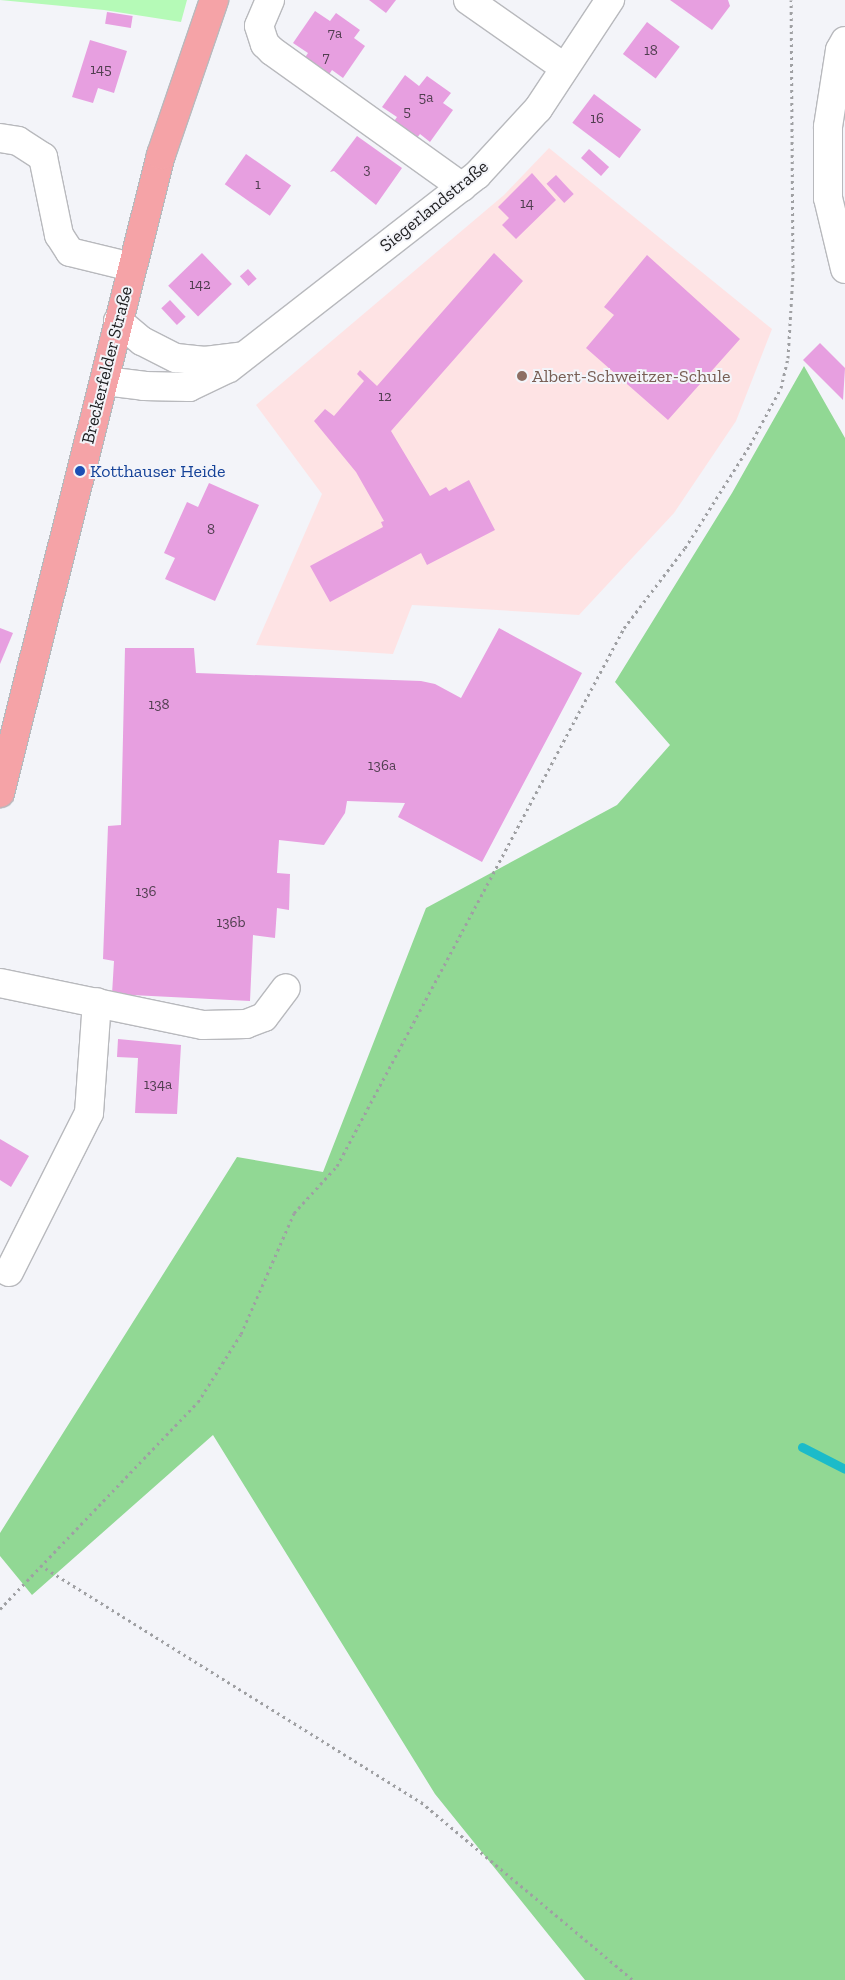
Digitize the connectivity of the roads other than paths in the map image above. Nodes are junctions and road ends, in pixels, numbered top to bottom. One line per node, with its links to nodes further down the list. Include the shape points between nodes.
1 (214, 0): 9 (main road, Breckerfelder Straße, via 161,155)
2 (270, 0): 8 (street, via 259,26 265,44 272,51)
3 (468, 0): 6 (street)
4 (610, 0): 6 (street, Siegerlandstraße)
5 (845, 41): 10 (street, via 840,50 828,127 828,198)
6 (566, 68): 8 (street, Siegerlandstraße, via 538,109 478,175)
7 (0, 138): 9 (street, via 18,141 43,157 59,234 70,252)
8 (462, 187): 12 (street, Siegerlandstraße)
9 (132, 267): 11 (main road, Breckerfelder Straße)
10 (845, 269)
11 (118, 322): 12 (street, via 142,341 176,358 205,361); 13 (main road, Breckerfelder Straße)
12 (244, 356): 13 (street, Siegerlandstraße, via 202,384 189,387)
13 (106, 381): 14 (main road, Breckerfelder Straße)
14 (0, 793)
15 (0, 983): 17 (street)
16 (286, 988): 17 (street, via 264,1016 246,1024 203,1025)
17 (97, 1002): 18 (street, via 89,1113)
18 (9, 1272)

